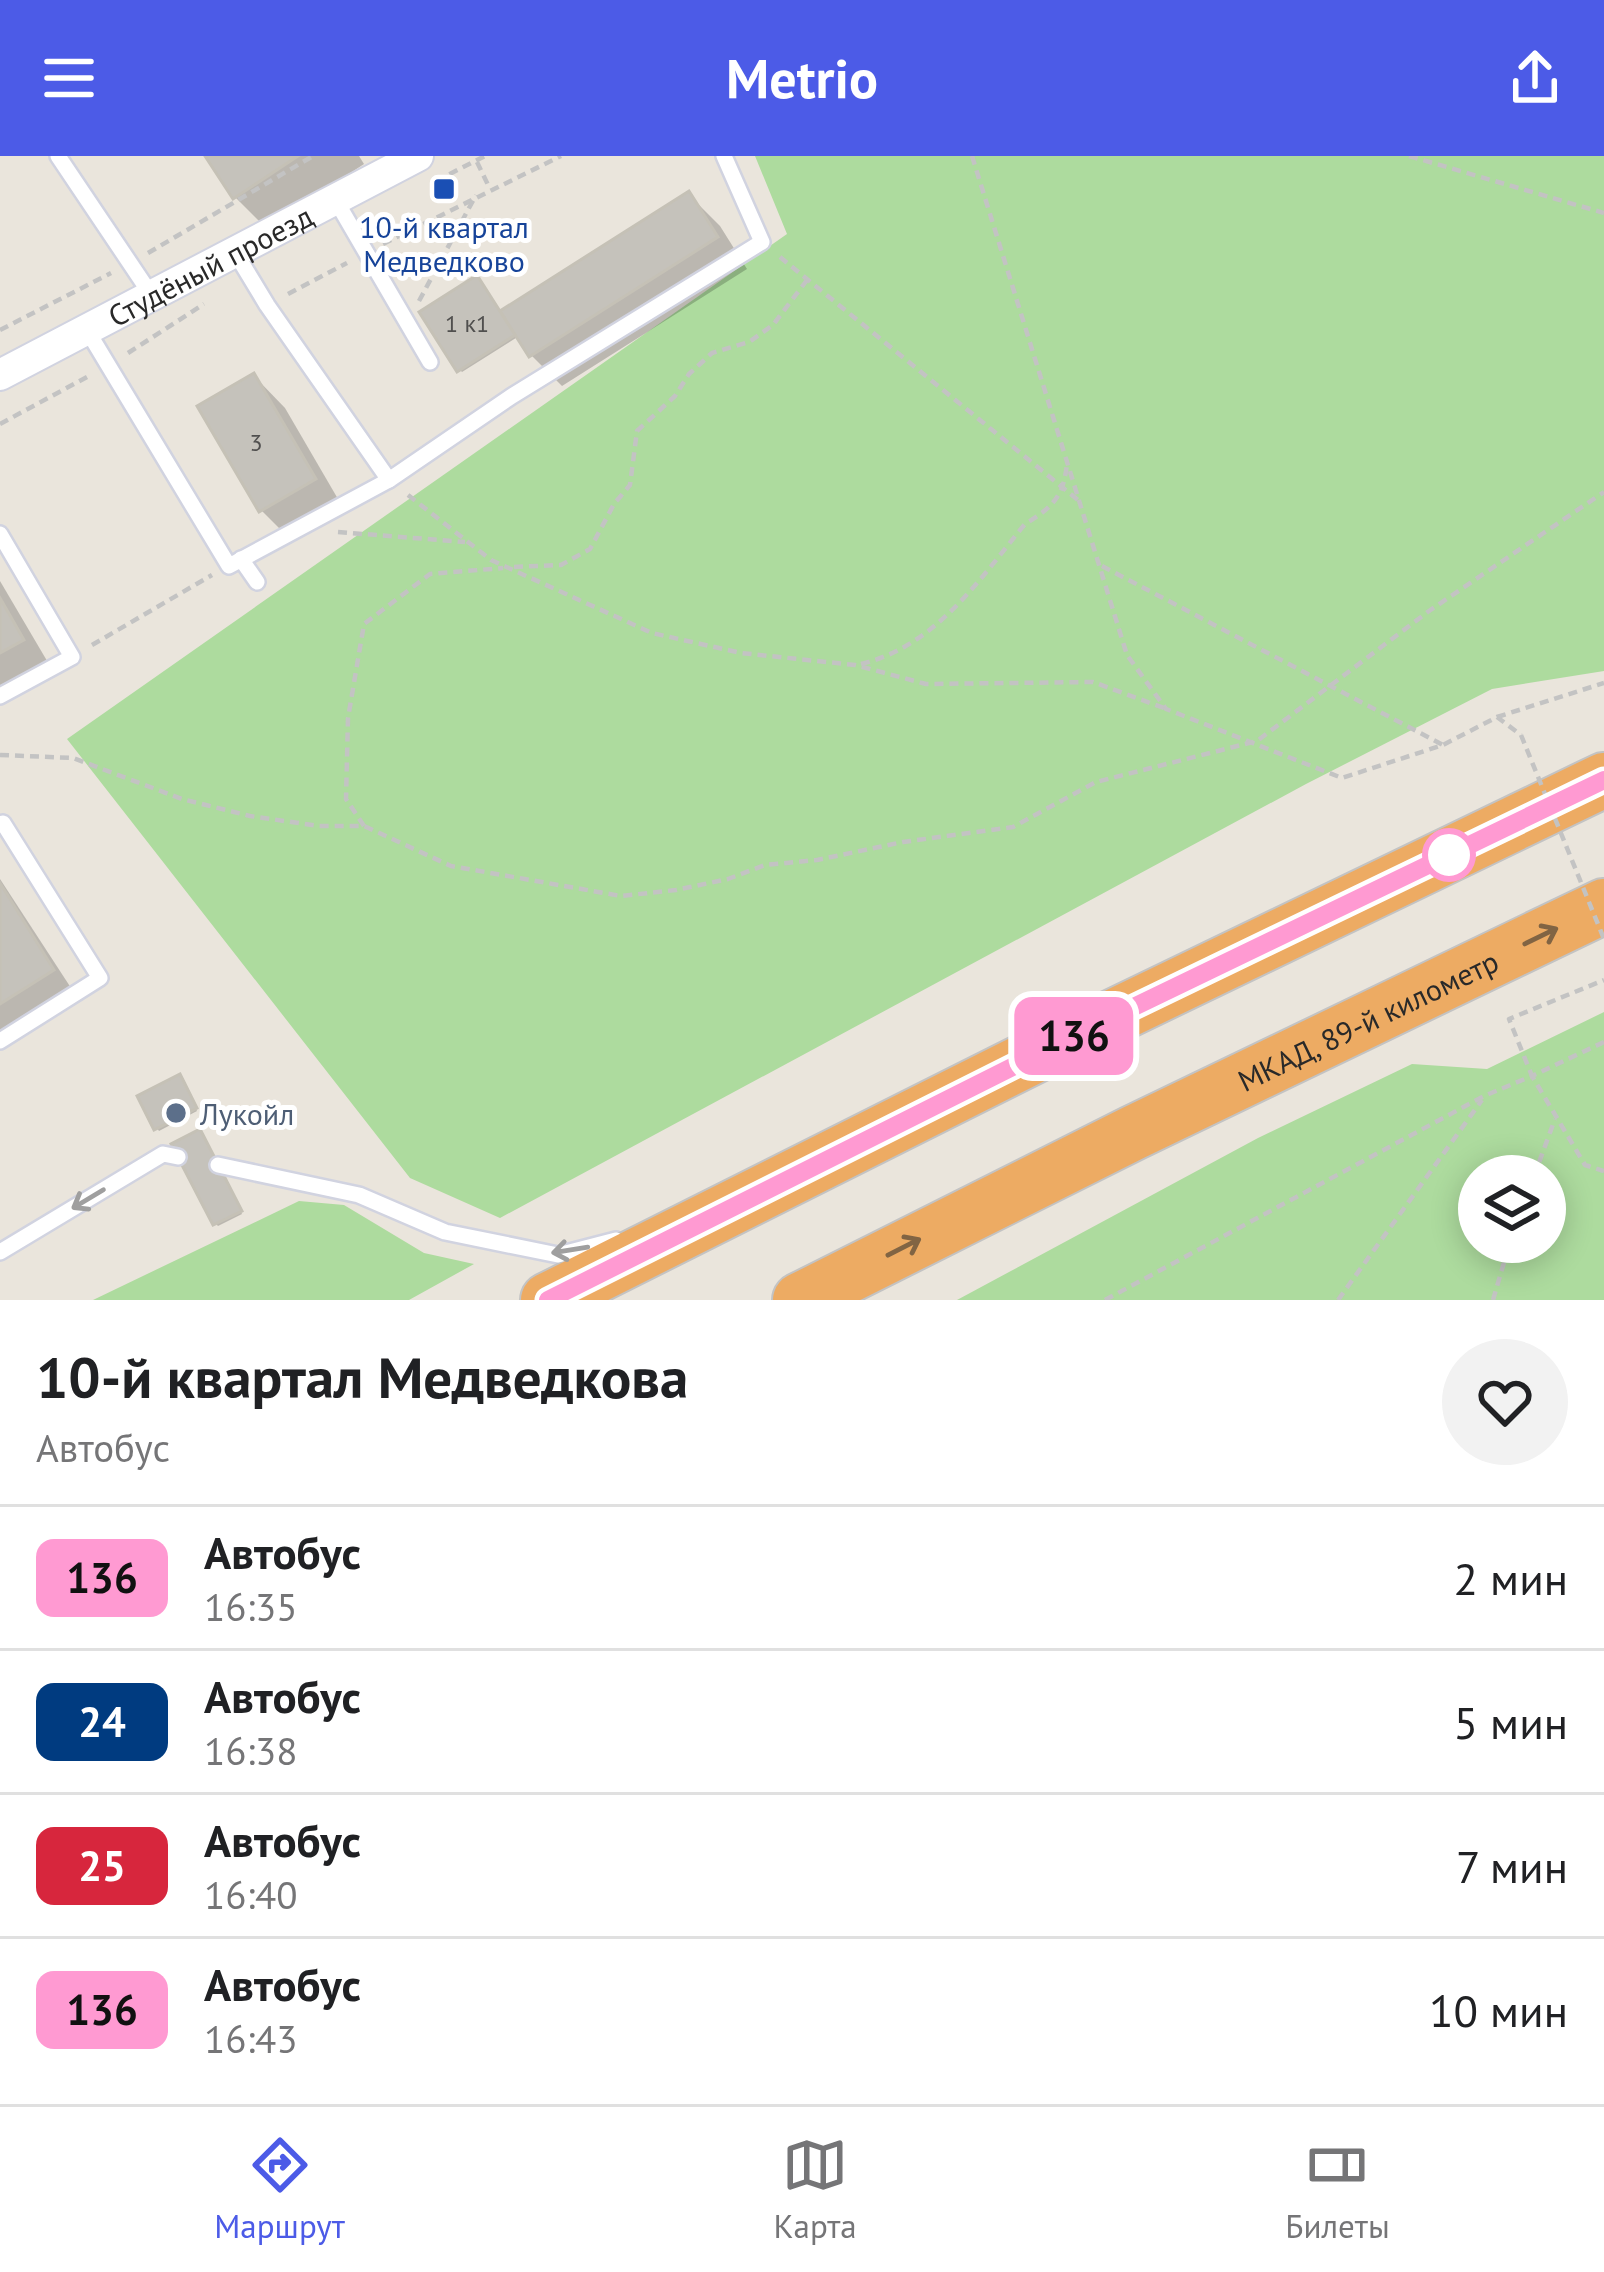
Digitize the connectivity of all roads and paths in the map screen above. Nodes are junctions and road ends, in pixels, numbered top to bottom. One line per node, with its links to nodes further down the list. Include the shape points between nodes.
1 (58, 156): 17 (lane)
2 (314, 156): 17 (path)
3 (418, 156): 9 (street, Студёный проезд)
4 (562, 156): 10 (path)
5 (724, 156): 14 (lane)
6 (972, 156): 26 (path)
7 (1409, 156): 13 (path)
8 (476, 160): 10 (path)
9 (382, 164): 12 (street, Студёный проезд)
10 (490, 189): 11 (path)
11 (476, 196): 16 (path); 21 (path)
12 (335, 199): 15 (street, Студёный проезд); 16 (lane)
13 (1604, 213)
14 (761, 242): 18 (path); 27 (lane)
15 (235, 252): 19 (street, Студёный проезд); 20 (lane)
16 (365, 254): 20 (path); 21 (lane)
17 (130, 264): 19 (lane); 22 (path)
18 (807, 280): 28 (path); 36 (path, via 773,325 712,353 637,430 630,484 590,549 561,565)
19 (152, 296): 23 (street, Студёный проезд)
20 (267, 305): 27 (lane)
21 (407, 324): 24 (lane)
22 (0, 330)
23 (87, 330): 25 (street, Студёный проезд); 34 (lane)
24 (430, 362)
25 (0, 375)
26 (1067, 460): 28 (path); 30 (path)
27 (389, 480): 31 (lane); 33 (path)
28 (1065, 489): 30 (path); 39 (path, via 1025,524 944,622 885,658)
29 (1604, 492): 41 (path)
30 (1079, 500): 35 (path)
31 (297, 529): 33 (path); 34 (lane)
32 (0, 534): 38 (lane)
33 (469, 542): 36 (path)
34 (235, 562): 37 (lane); 38 (path)
35 (1099, 565): 41 (path); 43 (path, via 1127,655)
36 (507, 568): 39 (path, via 652,633); 50 (path, via 430,574 364,624 347,718 346,799)
37 (257, 582)
38 (72, 657): 42 (lane)
39 (855, 665): 43 (path, via 926,684 1093,682)
40 (1604, 682): 44 (path)
41 (1331, 686): 45 (path); 46 (path)
42 (0, 696)
43 (1166, 709): 45 (path)
44 (1497, 717): 46 (path); 52 (path, bridge, via 1521,735)
45 (1257, 741): 46 (path, via 1342,778); 50 (path, via 1096,782 1013,827 620,896 451,866)
46 (1443, 745)
47 (0, 755): 50 (path, via 73,758 250,816)
48 (1604, 780): 63 (highway)
49 (0, 825): 54 (lane, via 100,978)
50 (364, 826)
51 (1604, 906): 67 (highway, МКАД, 89-й километр, one-way to 51)
52 (1604, 939)
53 (1604, 980): 56 (path, via 1509,1019)
54 (0, 1041)
55 (1604, 1042): 56 (path)
56 (1532, 1076): 57 (path); 58 (path)
57 (1484, 1096): 68 (path); 69 (path)
58 (1556, 1116): 59 (path); 62 (path, via 1585,1165)
59 (1542, 1155)
60 (178, 1157): 64 (lane, one-way to 64, via 163,1154)
61 (218, 1165): 63 (lane, one-way to 61, via 558,1255 445,1232 358,1195)
62 (1604, 1172)
63 (724, 1212): 66 (highway)
64 (0, 1252)
65 (1504, 1263): 70 (path)
66 (548, 1300)
67 (800, 1300)
68 (1105, 1300)
69 (1338, 1300)
70 (1493, 1300)

